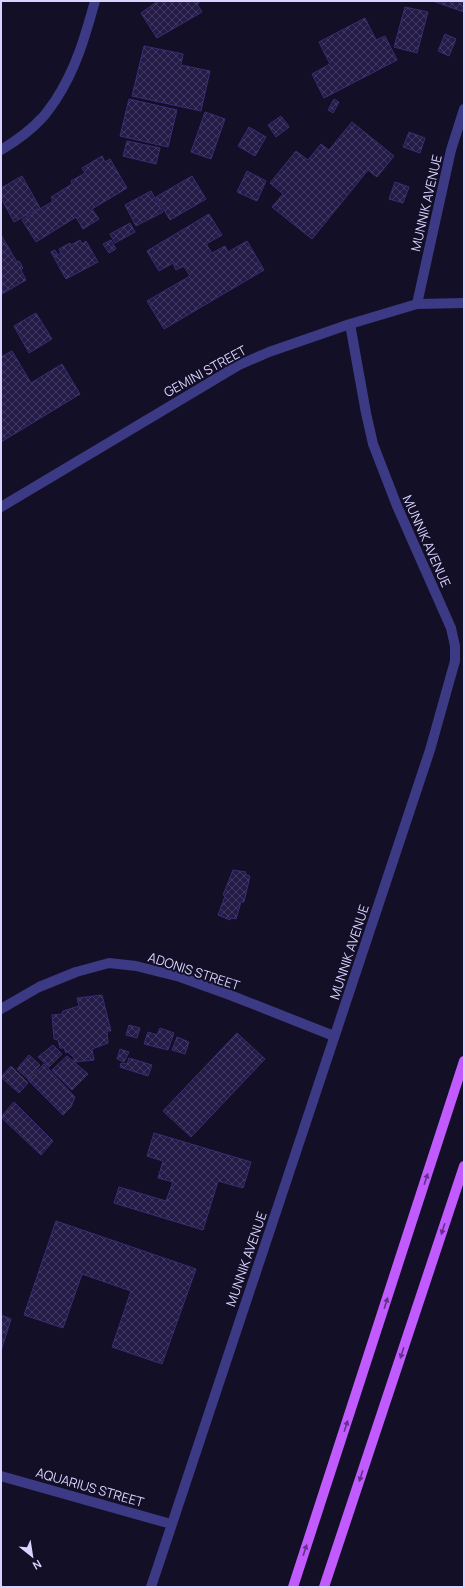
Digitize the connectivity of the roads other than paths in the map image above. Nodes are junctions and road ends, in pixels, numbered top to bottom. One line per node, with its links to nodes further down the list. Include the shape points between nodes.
1 (95, 1): 3 (street, via 83,44 71,74 57,97 44,117)
2 (464, 109): 5 (street, MUNNIK AVENUE, via 451,150)
3 (1, 150)
4 (464, 303): 5 (street, GEMINI STREET)
5 (417, 304): 6 (street, GEMINI STREET)
6 (350, 324): 7 (street, GEMINI STREET, via 268,352 239,365); 9 (street, MUNNIK AVENUE, via 373,444 397,506 452,628 455,661 430,750)
7 (1, 507)
8 (1, 1009): 9 (street, ADONIS STREET, via 39,987 76,972 109,963 136,966 180,977)
9 (334, 1036): 13 (street, MUNNIK AVENUE)
10 (464, 1061): 15 (main road, one-way to 10)
11 (464, 1166): 16 (main road, one-way to 16)
12 (1, 1476): 13 (street, AQUARIUS STREET)
13 (171, 1524): 14 (street, MUNNIK AVENUE)
14 (151, 1587)
15 (294, 1587)
16 (324, 1587)

